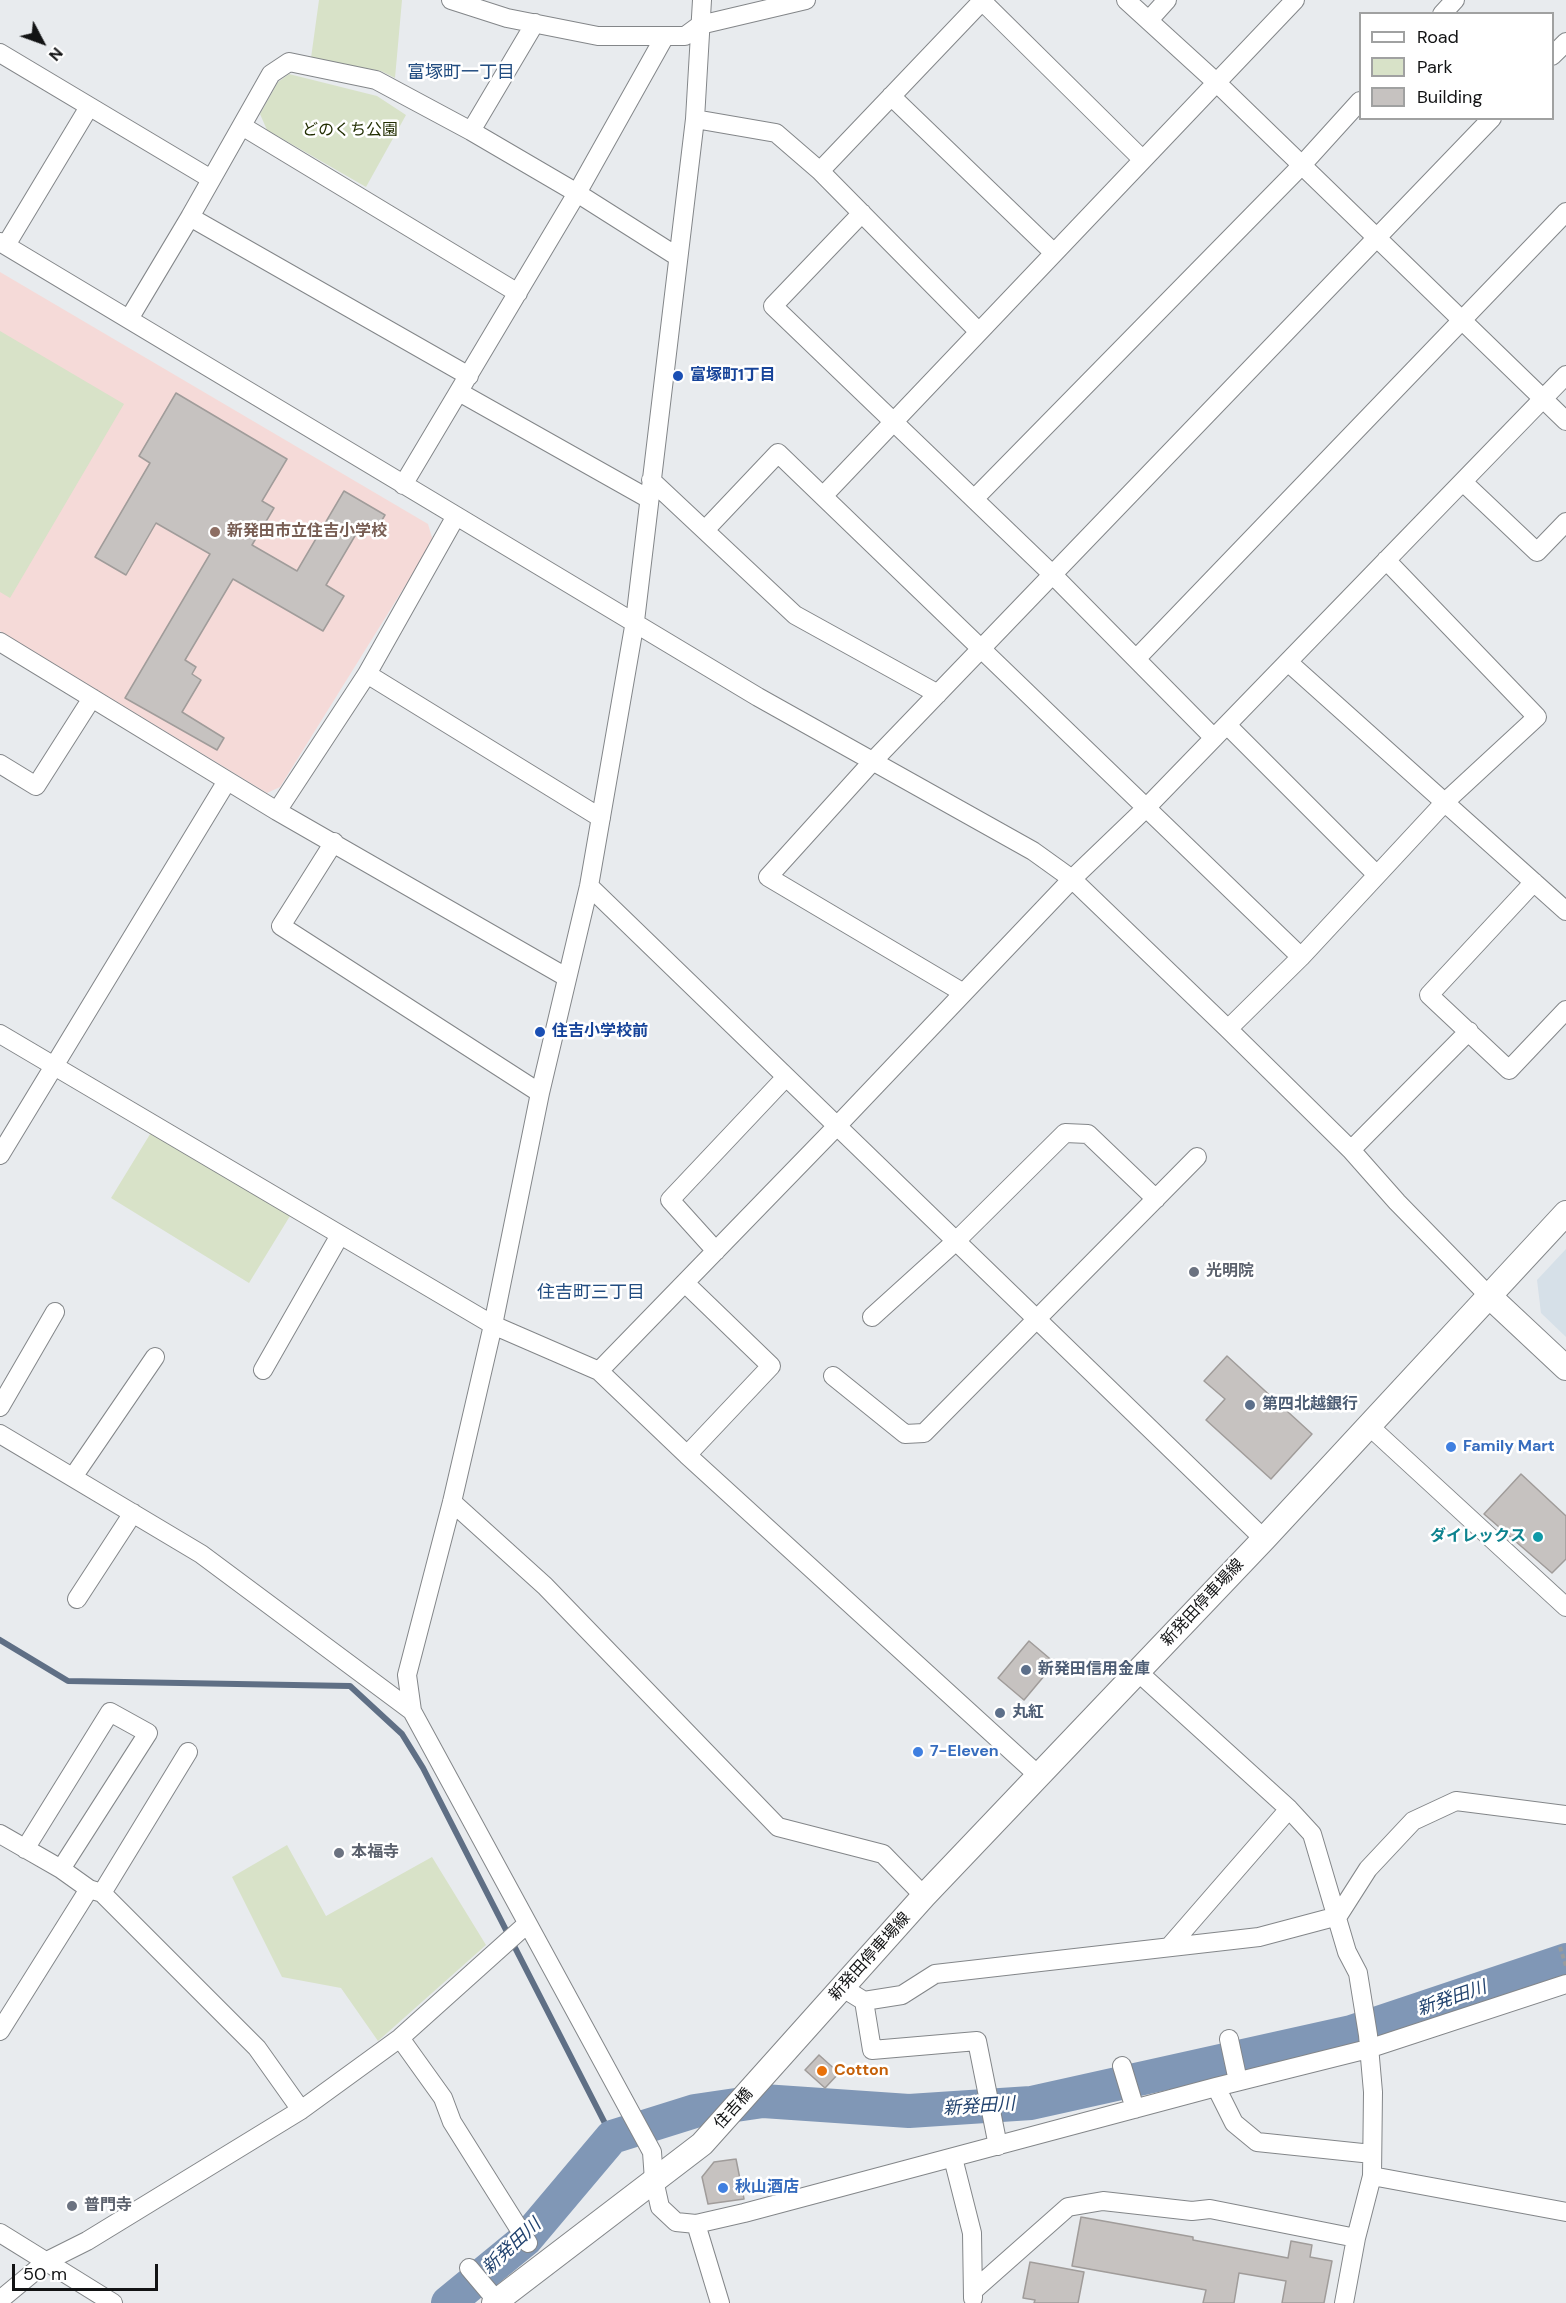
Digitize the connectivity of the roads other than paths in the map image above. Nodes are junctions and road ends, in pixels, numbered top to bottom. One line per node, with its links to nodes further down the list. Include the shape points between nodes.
1 (451, 0): 11 (street)
2 (702, 0): 12 (street)
3 (806, 0): 12 (street)
4 (1126, 0): 10 (street)
5 (1167, 0): 10 (street)
6 (1295, 0): 17 (street)
7 (1455, 0): 9 (street)
8 (983, 1): 18 (street); 25 (street)
9 (1444, 12)
10 (1149, 20): 17 (street)
11 (535, 24): 13 (street, via 598,36); 24 (street)
12 (700, 25): 13 (street, via 685,36); 21 (street)
13 (665, 36): 29 (street)
14 (1566, 42): 16 (street)
15 (0, 53): 20 (street)
16 (1554, 54)
17 (1217, 82): 25 (street); 26 (street)
18 (891, 96): 27 (street); 35 (street)
19 (1359, 102): 26 (street)
20 (89, 107): 28 (street); 34 (street)
21 (695, 119): 27 (street, via 776,133); 36 (street)
22 (1490, 120): 33 (street)
23 (242, 126): 24 (street, via 272,74 289,62 376,80); 28 (street); 37 (street)
24 (471, 131): 29 (street)
25 (1143, 160): 35 (street)
26 (1302, 165): 33 (street); 52 (street)
27 (820, 171): 31 (street)
28 (211, 179): 32 (street)
29 (577, 193): 36 (street); 37 (street)
30 (1566, 212): 39 (street)
31 (862, 213): 40 (street); 46 (street, via 772,306)
32 (190, 217): 38 (street); 41 (street)
33 (1377, 238): 39 (street); 57 (street)
34 (3, 244): 38 (street)
35 (1054, 253): 40 (street)
36 (678, 257): 47 (street)
37 (518, 293): 41 (street)
38 (129, 320): 49 (street)
39 (1463, 321): 44 (street); 61 (street)
40 (979, 332): 46 (street)
41 (469, 375): 43 (street)
42 (1566, 375): 44 (street)
43 (459, 392): 49 (street); 51 (street)
44 (1543, 399): 45 (street); 48 (street)
45 (1566, 421)
46 (894, 422): 50 (street); 52 (street)
47 (651, 480): 51 (street); 55 (street)
48 (1462, 482): 54 (street, via 1536,552); 56 (street)
49 (403, 485): 53 (street)
50 (824, 495): 55 (street, via 778,453); 60 (street)
51 (649, 499): 58 (street)
52 (974, 499): 57 (street)
53 (456, 516): 58 (street); 63 (street)
54 (1566, 522)
55 (705, 530): 64 (street, via 795,615)
56 (1386, 560): 62 (street); 70 (street, via 1537,717)
57 (1053, 574): 60 (street); 61 (street)
58 (635, 621): 67 (street); 73 (street)
59 (0, 642): 65 (street)
60 (982, 648): 64 (street); 71 (street)
61 (1136, 659): 66 (street)
62 (1288, 662): 66 (street); 70 (street)
63 (367, 674): 72 (street); 73 (street)
64 (938, 694): 67 (street)
65 (92, 698): 68 (street, via 36,786); 69 (street)
66 (1220, 731): 71 (street); 75 (street)
67 (872, 762): 76 (street, via 1033,851); 82 (street, via 768,877)
68 (0, 764)
69 (227, 781): 72 (street); 87 (street)
70 (1445, 802): 75 (street); 77 (street)
71 (1146, 808): 76 (street); 80 (street)
72 (277, 811): 74 (street)
73 (601, 818): 78 (street)
74 (334, 842): 81 (street); 89 (street, via 280,926)
75 (1377, 875): 80 (street)
76 (1072, 879): 82 (street); 84 (street)
77 (1534, 882): 79 (street); 85 (street, via 1430,995)
78 (589, 886): 81 (street); 88 (street)
79 (1566, 910)
80 (1301, 957): 84 (street)
81 (566, 977): 89 (street)
82 (962, 992): 90 (street)
83 (1566, 1010): 85 (street, via 1509,1070)
84 (1228, 1029): 91 (street)
85 (1468, 1031): 91 (street)
86 (0, 1034): 87 (street)
87 (54, 1067): 92 (street); 96 (street)
88 (786, 1077): 90 (street); 98 (street, via 670,1200)
89 (540, 1093): 104 (street)
90 (837, 1126): 97 (street); 98 (street)
91 (1351, 1150): 100 (street)
92 (0, 1155)
93 (1197, 1157): 94 (street)
94 (1156, 1199): 97 (street, via 1088,1134 1065,1133); 103 (street)
95 (1566, 1213): 100 (main road, 新発田停車場線)
96 (340, 1235): 104 (street); 107 (street)
97 (956, 1241): 102 (street); 103 (street)
98 (716, 1251): 99 (street)
99 (685, 1283): 108 (street); 113 (street, via 771,1366)
100 (1488, 1295): 106 (main road); 111 (main road, 新発田停車場線)
101 (55, 1312): 110 (street)
102 (872, 1317)
103 (1037, 1320): 109 (street, via 924,1433 905,1434); 117 (street)
104 (493, 1325): 108 (street); 115 (street)
105 (155, 1357): 114 (street)
106 (1566, 1368)
107 (262, 1370)
108 (599, 1371): 113 (street)
109 (833, 1376)
110 (0, 1407)
111 (1368, 1425): 117 (main road, 新発田停車場線); 119 (street)
112 (0, 1434): 114 (street)
113 (687, 1455): 123 (street)
114 (73, 1477): 116 (street)
115 (452, 1502): 121 (street, via 408,1675); 130 (street, via 545,1586 778,1827 883,1854)
116 (133, 1513): 118 (street); 121 (street, via 201,1554)
117 (1264, 1539): 120 (main road, 新発田停車場線)
118 (77, 1599)
119 (1566, 1607)
120 (1138, 1672): 123 (main road, 新発田停車場線); 124 (street)
121 (412, 1711): 132 (street)
122 (188, 1752): 129 (street)
123 (1039, 1776): 130 (main road, 新発田停車場線)
124 (1288, 1809): 131 (street, via 1312,1834); 133 (street)
125 (1566, 1815): 131 (street, via 1456,1801 1413,1821 1368,1869)
126 (0, 1834): 127 (street)
127 (25, 1849): 128 (street); 128 (street, via 110,1712 148,1733)
128 (61, 1869): 129 (street)
129 (96, 1891): 137 (street); 146 (street, via 257,2048)
130 (924, 1896): 135 (main road, 新発田停車場線)
131 (1338, 1916): 133 (street, via 1259,1937); 140 (street, via 1347,1952 1358,1973)
132 (527, 1924): 138 (street); 151 (street, via 652,2152)
133 (1169, 1947): 136 (street, via 934,1974 902,1995)
134 (1566, 1984): 140 (street)
135 (843, 1988): 136 (street); 142 (main road, 新発田停車場線)
136 (864, 2001): 147 (street, via 872,2050 977,2041)
137 (0, 2031)
138 (399, 2038): 146 (street); 156 (street, via 443,2098 452,2122)
139 (1229, 2039): 143 (street)
140 (1368, 2042): 143 (street); 148 (street, via 1373,2092)
141 (1122, 2066): 145 (street)
142 (766, 2073): 151 (main road, 住吉橋, via 702,2144)
143 (1236, 2073): 144 (street)
144 (1216, 2087): 145 (street); 148 (street, via 1234,2123 1257,2142)
145 (1135, 2109): 147 (street)
146 (301, 2110): 157 (street, via 87,2241)
147 (998, 2146): 149 (street)
148 (1372, 2154): 150 (street)
149 (952, 2158): 153 (street); 159 (street, via 972,2233)
150 (1372, 2176): 152 (street); 155 (street)
151 (654, 2180): 153 (street, via 660,2207 676,2222); 161 (main road)
152 (1566, 2212)
153 (696, 2224): 163 (street)
154 (0, 2233): 157 (street)
155 (1356, 2238): 159 (street, via 1210,2209 1192,2211 1103,2201 1068,2206); 164 (street)
156 (528, 2243)
157 (47, 2261): 160 (street); 162 (street)
158 (475, 2275): 161 (street)
159 (973, 2297)
160 (0, 2300)
161 (495, 2302)
162 (113, 2303)
163 (720, 2303)
164 (1344, 2303)

